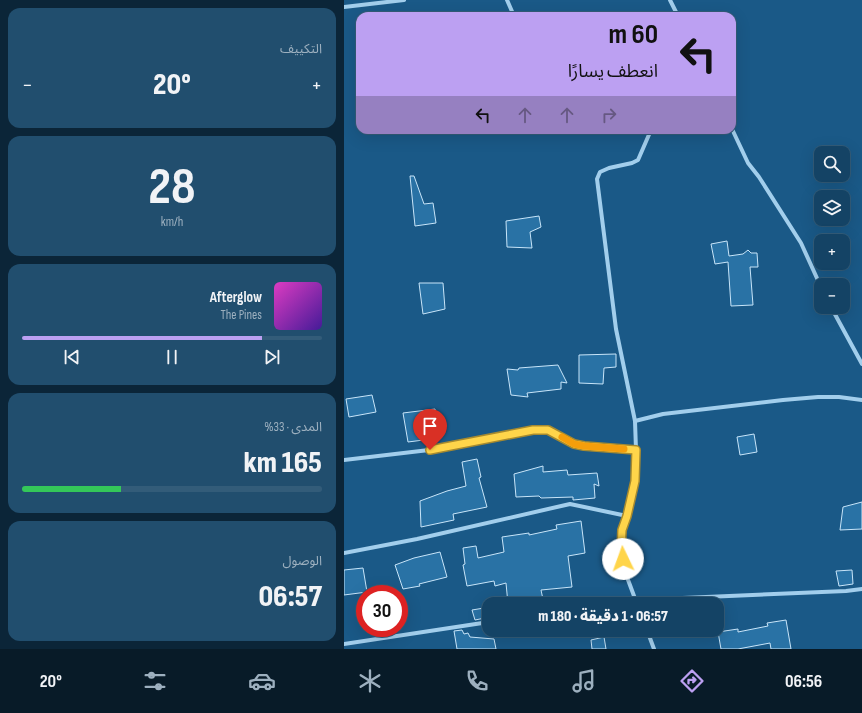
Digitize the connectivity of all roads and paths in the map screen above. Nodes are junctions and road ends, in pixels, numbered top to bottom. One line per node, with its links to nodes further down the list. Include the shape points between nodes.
1 (404, 0): 4 (street)
2 (507, 0): 5 (street)
3 (670, 0): 6 (street)
4 (344, 7)
5 (512, 12)
6 (676, 12)
7 (649, 134): 13 (street, via 638,160 600,172 597,179 616,329)
8 (734, 134): 9 (street, via 748,163 800,243)
9 (817, 278)
10 (835, 314): 11 (street)
11 (862, 364)
12 (862, 400): 13 (street, via 818,397 783,400 663,414)
13 (635, 421): 14 (street)
14 (636, 450): 15 (street, via 584,446 574,444 548,430 533,430 430,450); 16 (street, via 635,481)
15 (344, 460)
16 (627, 516): 17 (street, via 570,504); 19 (street, via 622,530 621,550 624,568)
17 (344, 553)
18 (862, 589): 20 (street)
19 (635, 597)
20 (724, 597)
21 (482, 623): 23 (street)
22 (650, 637): 24 (street)
23 (344, 644)
24 (654, 649)

